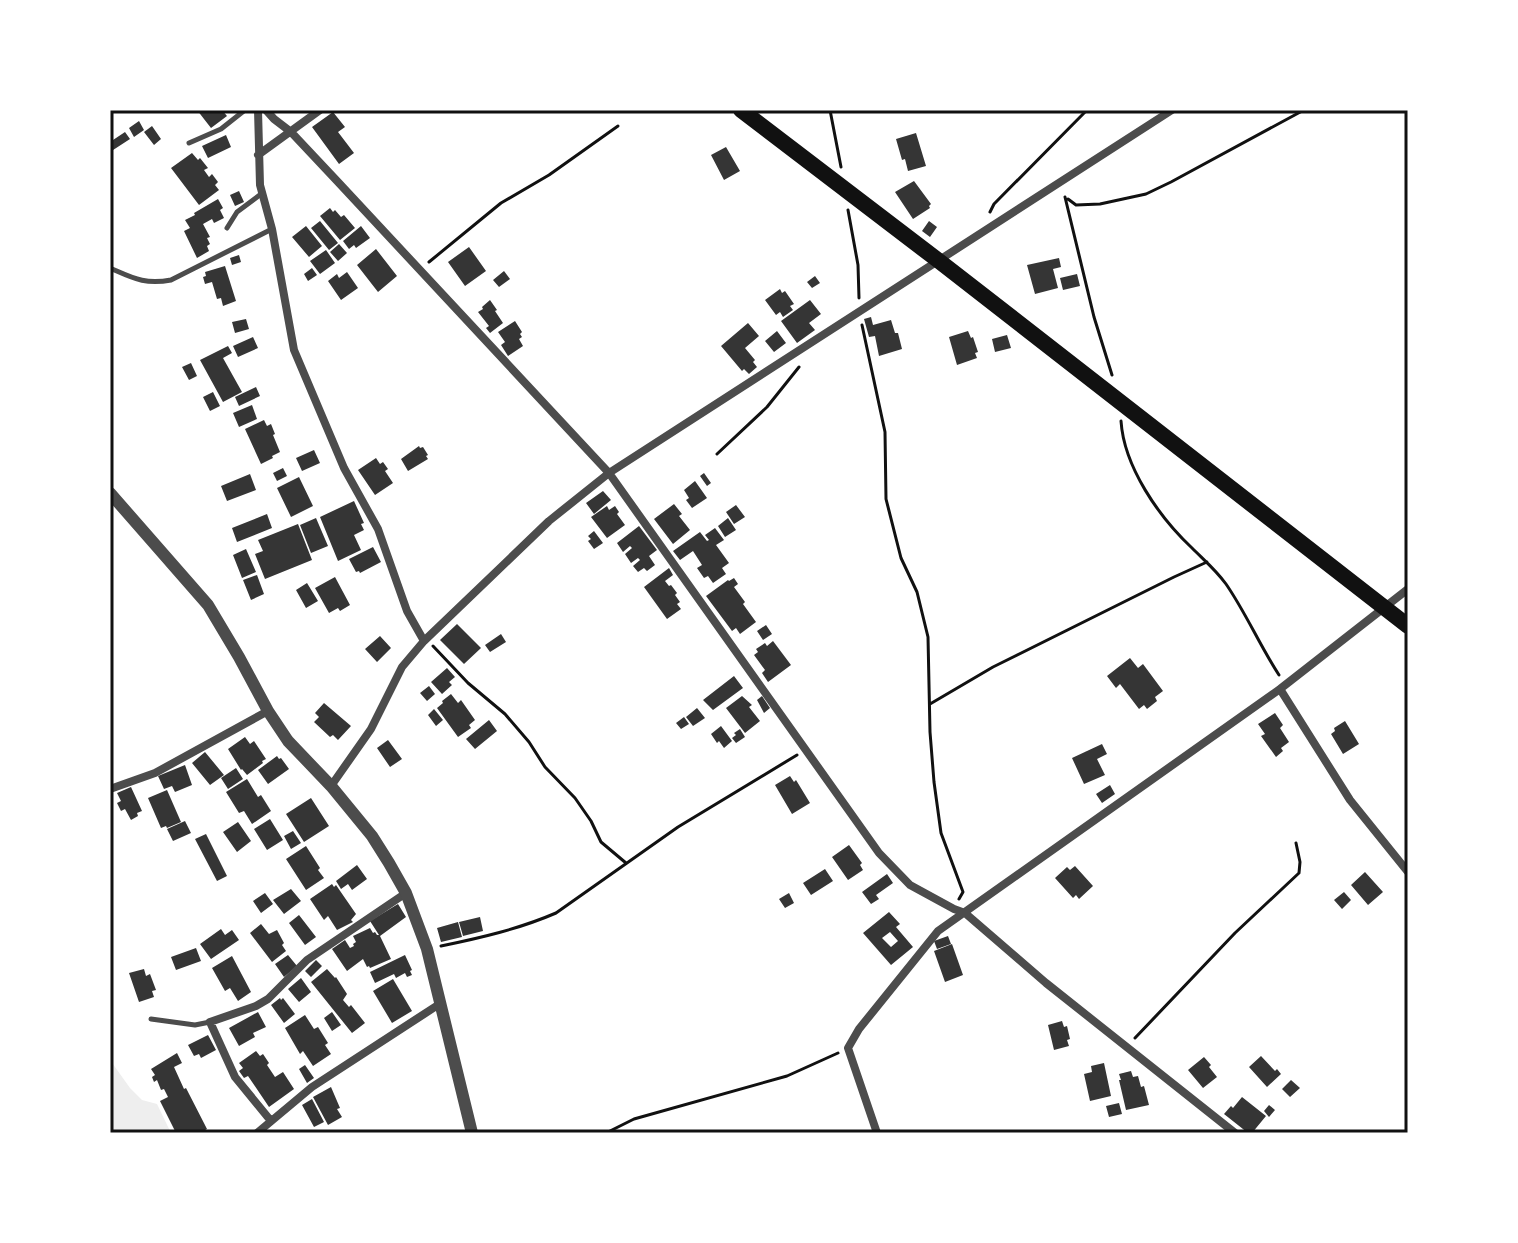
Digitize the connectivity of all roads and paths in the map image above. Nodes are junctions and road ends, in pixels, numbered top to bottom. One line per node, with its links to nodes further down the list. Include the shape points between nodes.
1 (245, 110): 12 (lane, via 221,129)
2 (258, 110): 13 (street)
3 (266, 110): 11 (street)
4 (320, 110): 11 (street)
5 (741, 110): 15 (main road)
6 (830, 110): 15 (path)
7 (1087, 110): 20 (path, via 994,204)
8 (1172, 110): 14 (street)
9 (1304, 110): 17 (path, via 1146,194 1076,205)
10 (618, 126): 23 (path, via 501,203)
11 (291, 132): 13 (street); 23 (street)
12 (189, 143)
13 (258, 155): 16 (street)
14 (1061, 181): 17 (path); 20 (street)
15 (846, 190): 21 (main road); 24 (path, via 858,265)
16 (262, 193): 18 (lane, via 237,212); 19 (street)
17 (1065, 197): 26 (path)
18 (227, 228)
19 (272, 229): 22 (lane, via 171,280 154,283); 35 (street, via 294,350)
20 (981, 234): 21 (street)
21 (939, 261): 24 (street); 27 (main road)
22 (110, 268)
23 (420, 270): 29 (street)
24 (859, 313): 25 (street); 37 (path, via 885,432 886,499 928,637)
25 (809, 345): 28 (path, via 785,386); 29 (street)
26 (1112, 375)
27 (1123, 404): 31 (path, via 1122,436 1146,491); 33 (main road)
28 (717, 454)
29 (609, 473): 35 (street, via 549,521); 39 (street)
30 (110, 493): 38 (street, via 208,605)
31 (1207, 562): 36 (path, via 1228,586); 37 (path, via 993,667)
32 (1408, 589): 33 (street)
33 (1385, 608): 34 (main road); 36 (street)
34 (1408, 626)
35 (424, 641): 40 (street, via 402,667 371,729); 43 (path, via 505,714 575,798 601,842)
36 (1283, 687): 44 (street, via 1350,800); 47 (street)
37 (930, 704): 46 (path, via 941,833 963,892)
38 (268, 711): 40 (street); 41 (street, via 155,773)
39 (807, 749): 43 (path); 46 (street, via 879,853 910,885)
40 (331, 786): 45 (street, via 372,836)
41 (110, 789)
42 (1296, 843): 52 (path, via 1299,873)
43 (626, 863): 48 (path, via 556,913)
44 (1408, 872)
45 (406, 893): 48 (street); 51 (street, via 307,960 268,999)
46 (954, 909): 47 (street)
47 (965, 913): 52 (street); 53 (street, via 938,931)
48 (427, 949): 49 (street)
49 (441, 1003): 54 (street, via 312,1087); 56 (street)
50 (151, 1019): 51 (lane)
51 (210, 1022): 54 (street, via 235,1077)
52 (1127, 1046): 59 (street)
53 (848, 1048): 57 (path, via 787,1076 634,1119); 58 (street)
54 (271, 1121): 55 (street)
55 (257, 1133)
56 (472, 1133)
57 (606, 1133)
58 (877, 1133)
59 (1235, 1133)

